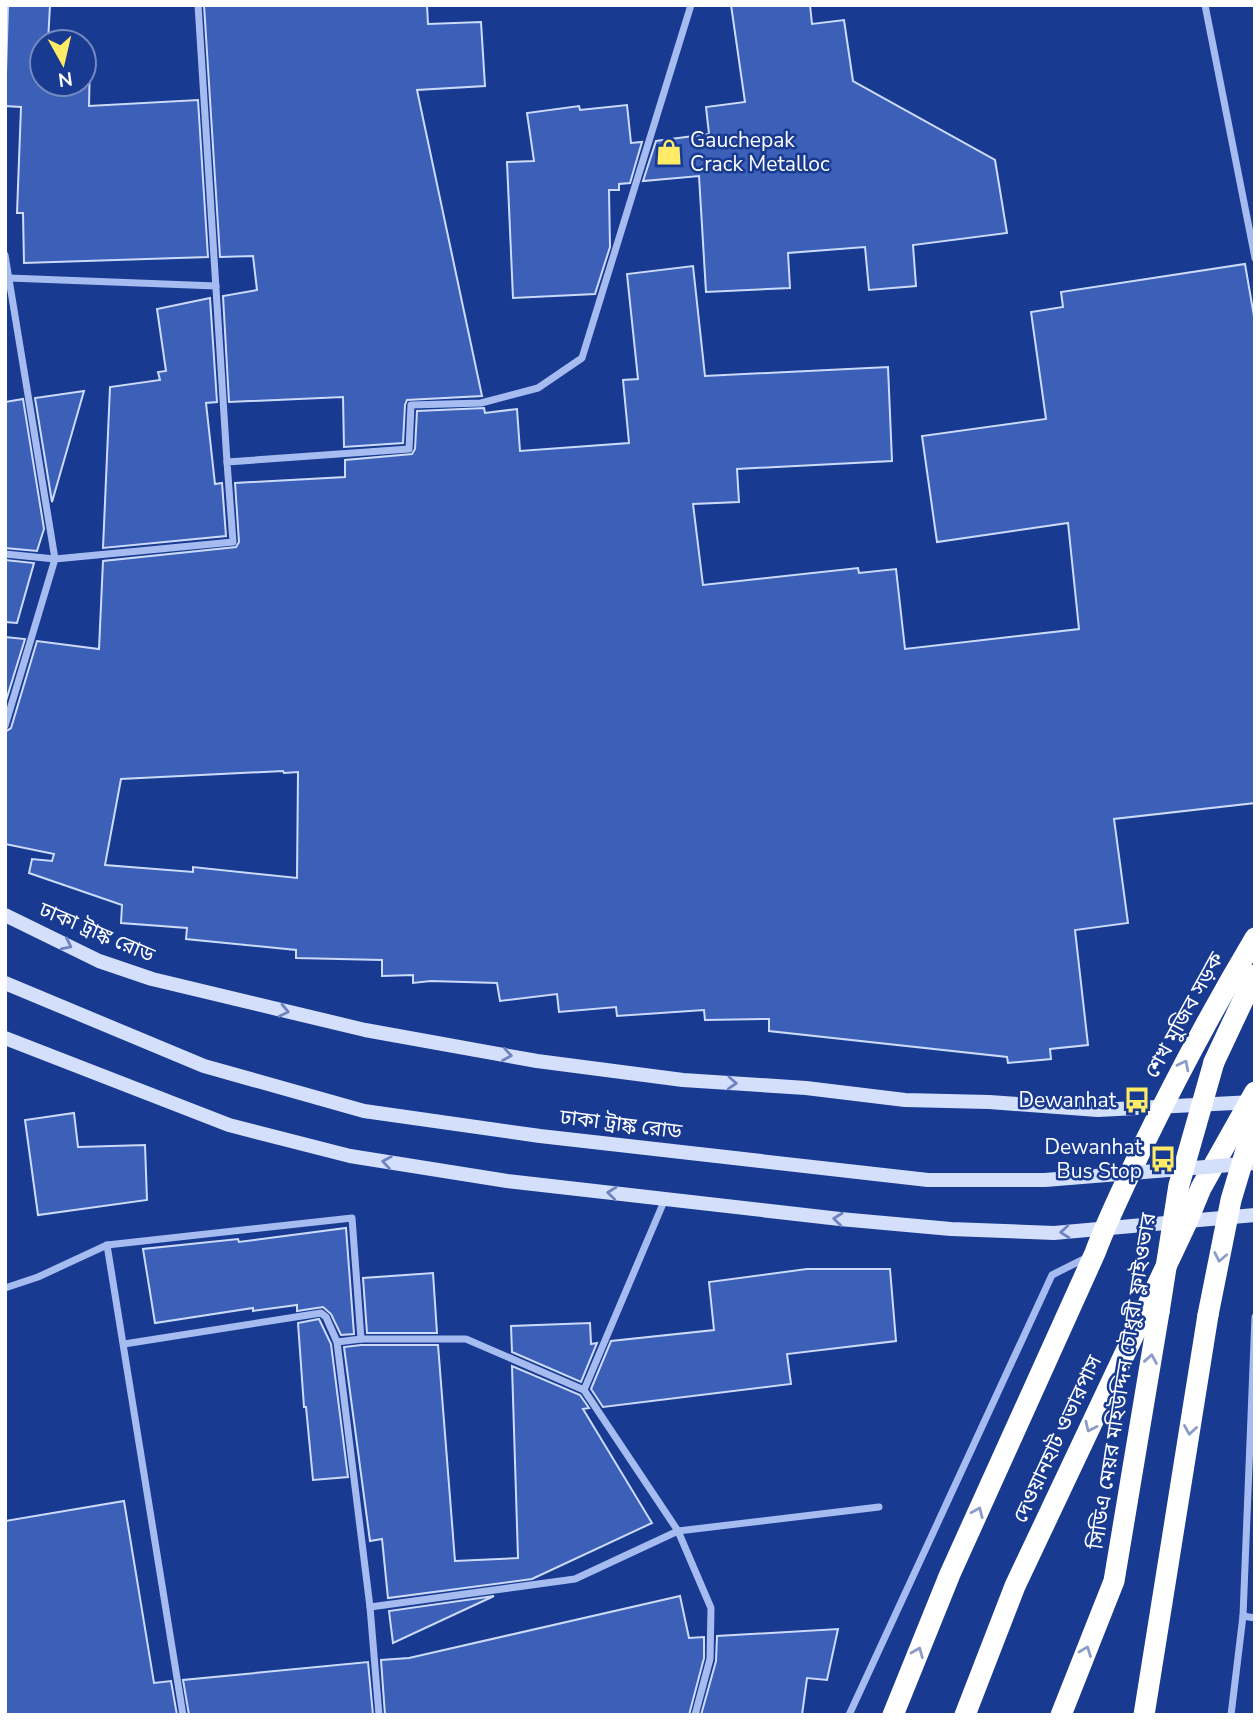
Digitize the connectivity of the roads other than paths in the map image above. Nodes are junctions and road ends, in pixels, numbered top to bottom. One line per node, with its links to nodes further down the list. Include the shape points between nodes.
1 (198, 5): 7 (street)
2 (691, 5): 8 (street, via 582,358 538,388 481,403 411,405 409,449)
3 (1205, 5): 5 (street)
4 (5, 255): 6 (street)
5 (1255, 258)
6 (9, 278): 7 (street); 10 (street)
7 (216, 286): 8 (street)
8 (227, 462): 10 (street, via 233,542)
9 (5, 554): 10 (street)
10 (55, 559): 11 (street)
11 (5, 726)
12 (5, 915): 18 (main road, ঢাকা ট্রাঙ্ক রোড, one-way to 18, via 99,961 152,979 365,1030 537,1061 683,1080 905,1100 1098,1110)
13 (1255, 938): 18 (highway, শেখ মুজিব সড়ক, one-way to 13)
14 (1255, 975): 44 (highway, সিডিএ মেয়র মহিউদ্দিন চৌধুরী ফ্লাইওভার, one-way to 14, bridge, via 1114,1581 1179,1185 1214,1062)
15 (5, 983): 19 (main road, ঢাকা ট্রাঙ্ক রোড, bridge, via 204,1066 364,1111 928,1180 1045,1180)
16 (5, 1038): 21 (main road, one-way to 16, via 507,1181 350,1156 229,1125)
17 (1253, 1104): 18 (main road, ঢাকা ট্রাঙ্ক রোড); 23 (highway, দেওয়ানহাট ওভারপাস, via 1200,1188); 45 (highway, one-way to 45, bridge, via 1208,1315)
18 (1162, 1107): 20 (highway, শেখ মুজিব সড়ক)
19 (1255, 1163)
20 (1121, 1192): 24 (highway, দেওয়ানহাট ওভারপাস)
21 (665, 1199): 24 (main road, one-way to 21, via 1054,1233 951,1229); 32 (street)
22 (1255, 1215): 23 (main road)
23 (1187, 1222): 24 (main road); 43 (highway, দেওয়ানহাট ওভারপাস, one-way to 43, via 1015,1586)
24 (1104, 1228): 26 (highway, দেওয়ানহাট ওভারপাস)
25 (107, 1245): 27 (street); 29 (street, via 352,1218); 31 (street)
26 (1095, 1253): 41 (street, via 1052,1276); 42 (highway, দেওয়ানহাট ওভারপাস, one-way to 26, via 950,1574)
27 (5, 1288)
28 (1255, 1317): 36 (street)
29 (361, 1339): 30 (street); 32 (street, via 466,1339)
30 (337, 1342): 31 (street, via 321,1313); 35 (street)
31 (124, 1344): 38 (street)
32 (584, 1390): 34 (street)
33 (879, 1507): 34 (street)
34 (678, 1531): 35 (street, via 575,1578); 40 (street, via 711,1608 710,1659)
35 (370, 1606): 39 (street)
36 (1243, 1616): 37 (street); 46 (street)
37 (1255, 1618)
38 (183, 1715)
39 (379, 1715)
40 (695, 1715)
41 (849, 1715)
42 (893, 1715)
43 (965, 1715)
44 (1061, 1715)
45 (1144, 1715)
46 (1231, 1715)

